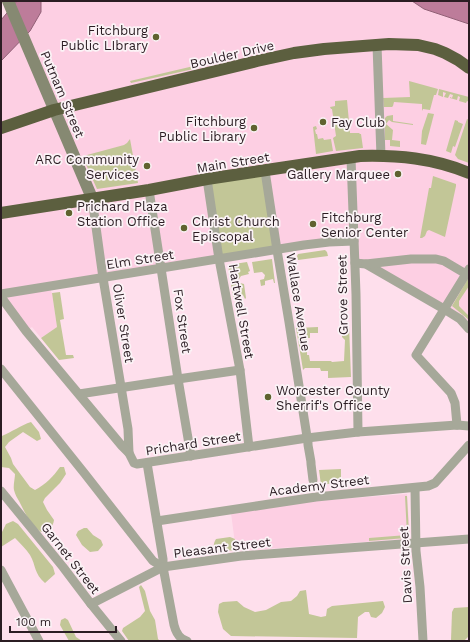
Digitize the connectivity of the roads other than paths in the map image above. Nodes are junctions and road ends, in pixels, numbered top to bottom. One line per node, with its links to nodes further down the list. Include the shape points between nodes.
1 (8, 1): 4 (main road, Putnam Street)
2 (377, 45): 3 (highway, Boulder Drive, via 427,46 456,58); 4 (highway, Boulder Drive, via 294,54); 6 (street)
3 (469, 68)
4 (54, 110): 5 (highway, Boulder Drive); 12 (main road, Putnam Street)
5 (1, 128)
6 (381, 156): 7 (highway, Main Street); 9 (highway, Main Street, via 416,158)
7 (351, 158): 8 (highway, Main Street); 14 (street, Grove Street)
8 (265, 171): 10 (highway, Main Street); 15 (street, Wallace Avenue)
9 (469, 173)
10 (207, 179): 11 (highway, Main Street); 16 (street, Hartwell Street)
11 (149, 190): 12 (highway, Main Street); 19 (street, Fox Street)
12 (92, 198): 13 (highway, Main Street); 21 (street, Oliver Street)
13 (1, 212)
14 (354, 241): 15 (street, Elm Street, via 328,242); 17 (street, Grove Street)
15 (277, 250): 16 (street, Elm Street); 33 (street, Wallace Avenue)
16 (219, 259): 19 (street, Elm Street); 26 (street, Hartwell Street)
17 (355, 263): 18 (street); 32 (street, Grove Street)
18 (366, 264): 20 (street, via 436,259); 23 (street)
19 (162, 268): 21 (street, Elm Street); 27 (street, Fox Street)
20 (467, 271): 23 (street)
21 (103, 278): 22 (street, Elm Street); 28 (street, Oliver Street)
22 (1, 296): 29 (street, Prichard Street, via 26,331)
23 (444, 309): 24 (street, via 460,319); 30 (street, via 416,355 451,393 455,403)
24 (469, 329)
25 (1, 369): 45 (street, Pleasant Street, via 153,561)
26 (240, 370): 27 (street); 35 (street, Hartwell Street)
27 (178, 379): 28 (street); 37 (street, Fox Street)
28 (121, 388): 29 (street); 36 (street, Oliver Street, via 128,428)
29 (79, 394): 36 (street, Prichard Street)
30 (457, 425): 31 (street, Prichard Street); 32 (street, Prichard Street)
31 (469, 426)
32 (358, 432): 33 (street, Prichard Street)
33 (307, 442): 35 (street, Prichard Street); 39 (street, Wallace Avenue)
34 (469, 446): 40 (street, Academy Street, via 435,483)
35 (249, 447): 37 (street, Prichard Street)
36 (128, 453): 38 (street, Prichard Street, via 134,463)
37 (191, 456): 38 (street, Prichard Street)
38 (147, 463): 42 (street)
39 (314, 487)
40 (414, 488): 42 (street, Academy Street, via 316,497); 44 (street, Davis Street)
41 (1, 491): 47 (street, Garnet Street)
42 (157, 521): 45 (street)
43 (469, 539): 44 (street, Pleasant Street)
44 (416, 543): 45 (street, Pleasant Street, via 241,556); 51 (street, Davis Street)
45 (163, 567): 47 (street); 50 (street, via 175,630)
46 (1, 570): 48 (street)
47 (91, 604): 49 (street, Garnet Street)
48 (39, 641)
49 (121, 641)
50 (187, 641)
51 (422, 641)

